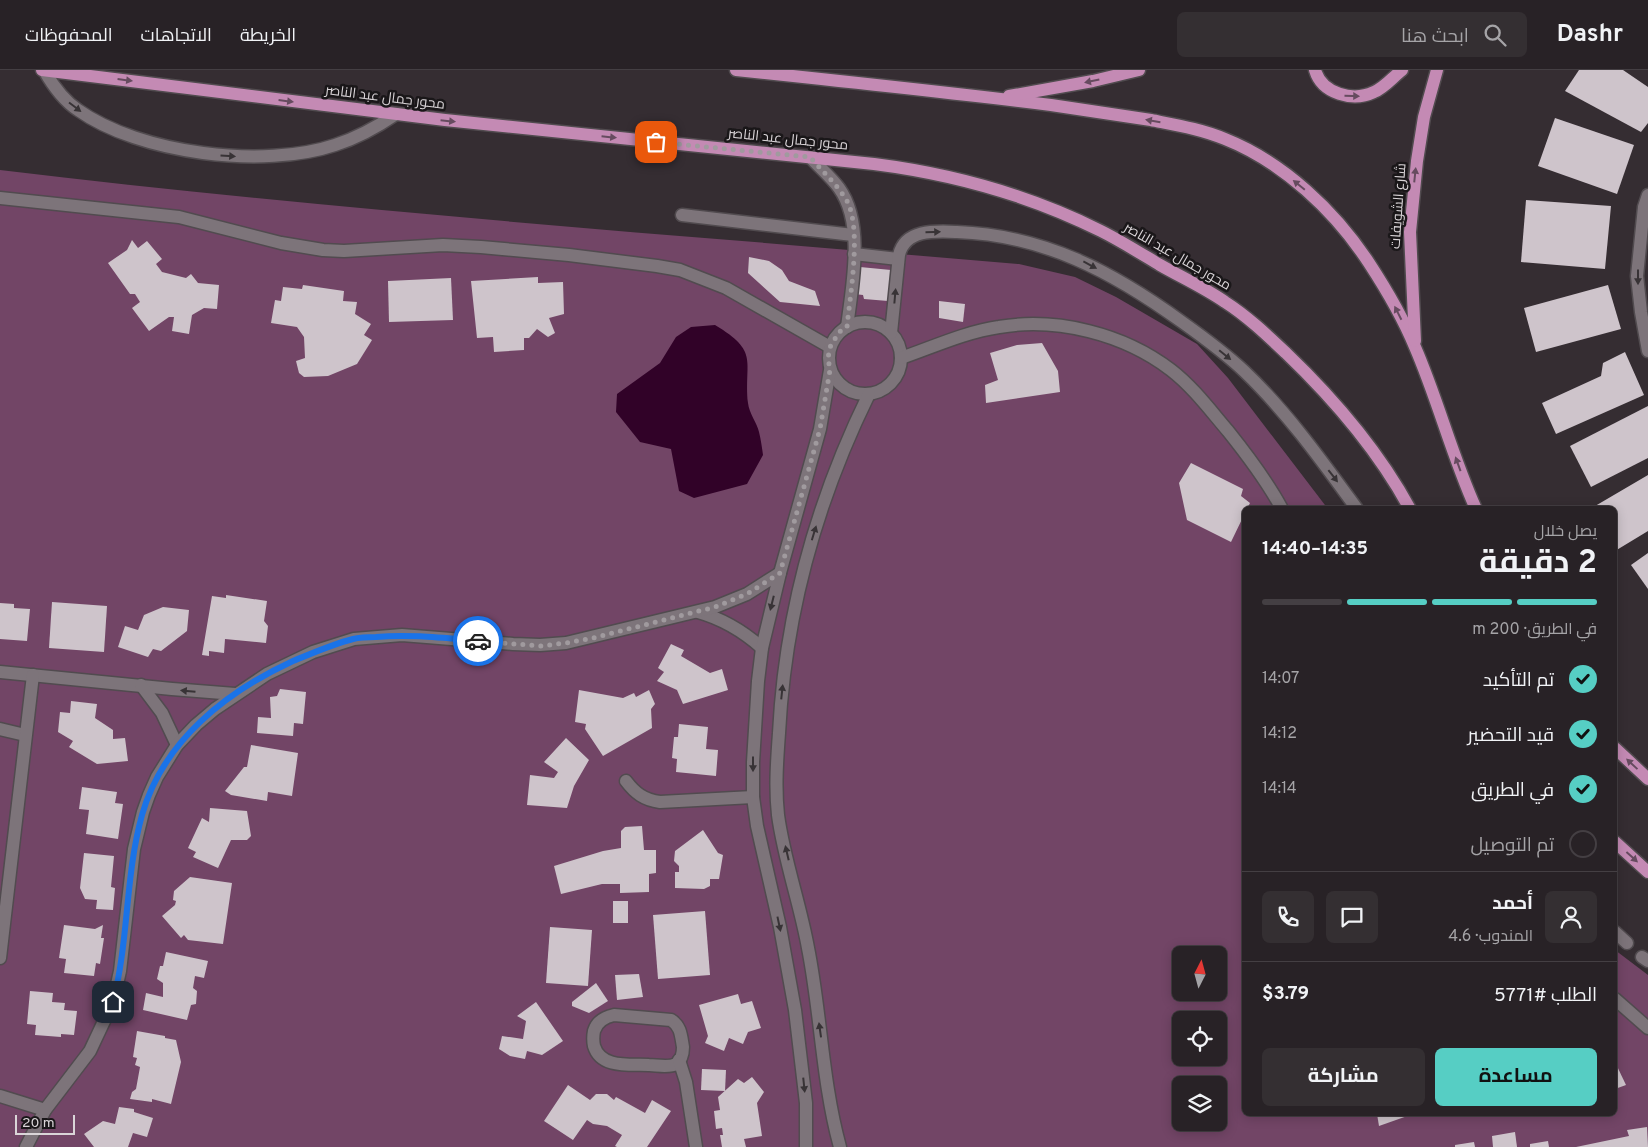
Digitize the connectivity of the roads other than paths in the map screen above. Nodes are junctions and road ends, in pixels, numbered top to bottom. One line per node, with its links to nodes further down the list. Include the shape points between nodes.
1 (43, 70): 8 (main road, محور جمال عبد الناصر, one-way to 8); 8 (street, one-way to 8, via 68,102 90,118 148,142 210,154 272,156 334,146)
2 (736, 70): 7 (main road)
3 (1139, 70): 7 (main road, one-way to 7, via 1044,91)
4 (1315, 70): 5 (main road, one-way to 5, via 1318,79 1328,88 1356,97 1375,92)
5 (1402, 70)
6 (1437, 70): 18 (main road, شارع الشويفات, one-way to 6, via 1410,232 1424,116)
7 (994, 98): 18 (main road, one-way to 7, via 1372,268 1342,228 1314,197 1252,152 1184,126)
8 (396, 114): 9 (main road, محور جمال عبد الناصر, one-way to 9)
9 (810, 157): 13 (street, via 838,187 848,204); 26 (main road, محور جمال عبد الناصر, via 921,170 983,185 1043,205 1101,231 1226,302 1312,378 1357,429 1393,478)
10 (1648, 195): 20 (street, one-way to 20, via 1637,276)
11 (0, 198): 19 (street, via 179,217 281,244 323,250 481,247 680,270 726,288)
12 (682, 215): 13 (street)
13 (853, 235): 14 (street)
14 (854, 254): 15 (street); 16 (street)
15 (898, 259): 17 (street, one-way to 15); 25 (street, one-way to 25, via 904,243 921,233 968,232 1042,247 1084,262 1165,310 1244,371 1290,422)
16 (847, 327): 17 (street, via 870,322); 19 (street, via 839,332)
17 (892, 334): 21 (street)
18 (1415, 346): 27 (main road, one-way to 18)
19 (830, 347): 22 (street)
20 (1648, 351)
21 (901, 358): 23 (street, via 896,378 889,386); 24 (street, via 970,334 1028,324 1058,326 1113,338 1171,370 1211,409 1252,460)
22 (830, 370): 23 (street, via 845,389); 28 (street, via 820,429)
23 (869, 394): 55 (street, one-way to 23, via 828,1089 808,948 778,814 778,755 786,659 802,577 822,508)
24 (1280, 506)
25 (1355, 506)
26 (1408, 506)
27 (1475, 506)
28 (780, 573): 29 (street, via 747,594); 30 (street, one-way to 30)
29 (698, 612): 30 (street, via 726,622); 34 (street, via 593,638 540,646 402,635 354,639 313,652)
30 (762, 648): 41 (street, one-way to 41, via 755,717)
31 (0, 672): 32 (street)
32 (33, 675): 33 (street); 36 (street)
33 (141, 685): 34 (street, one-way to 33); 37 (street, via 162,713)
34 (235, 694): 37 (street)
35 (0, 729): 36 (street)
36 (25, 735): 46 (street)
37 (177, 745): 51 (street, via 157,777 138,831 113,1002 90,1051)
38 (1617, 750): 39 (main road, one-way to 38)
39 (1648, 779)
40 (626, 781): 41 (street, via 632,790 650,801)
41 (753, 797): 54 (street, one-way to 54, via 795,1010 806,1104)
42 (1617, 844): 43 (main road, one-way to 43)
43 (1648, 872)
44 (1617, 934): 45 (street)
45 (1627, 943)
46 (0, 958)
47 (1617, 1001): 48 (street)
48 (1648, 1028)
49 (680, 1060): 49 (street, via 672,1065 612,1063 596,1050 594,1031 602,1020 614,1015 671,1020 678,1025 683,1053); 53 (street)
50 (0, 1096): 51 (street)
51 (45, 1110): 52 (street)
52 (26, 1147)
53 (696, 1147)
54 (806, 1147)
55 (840, 1147)

